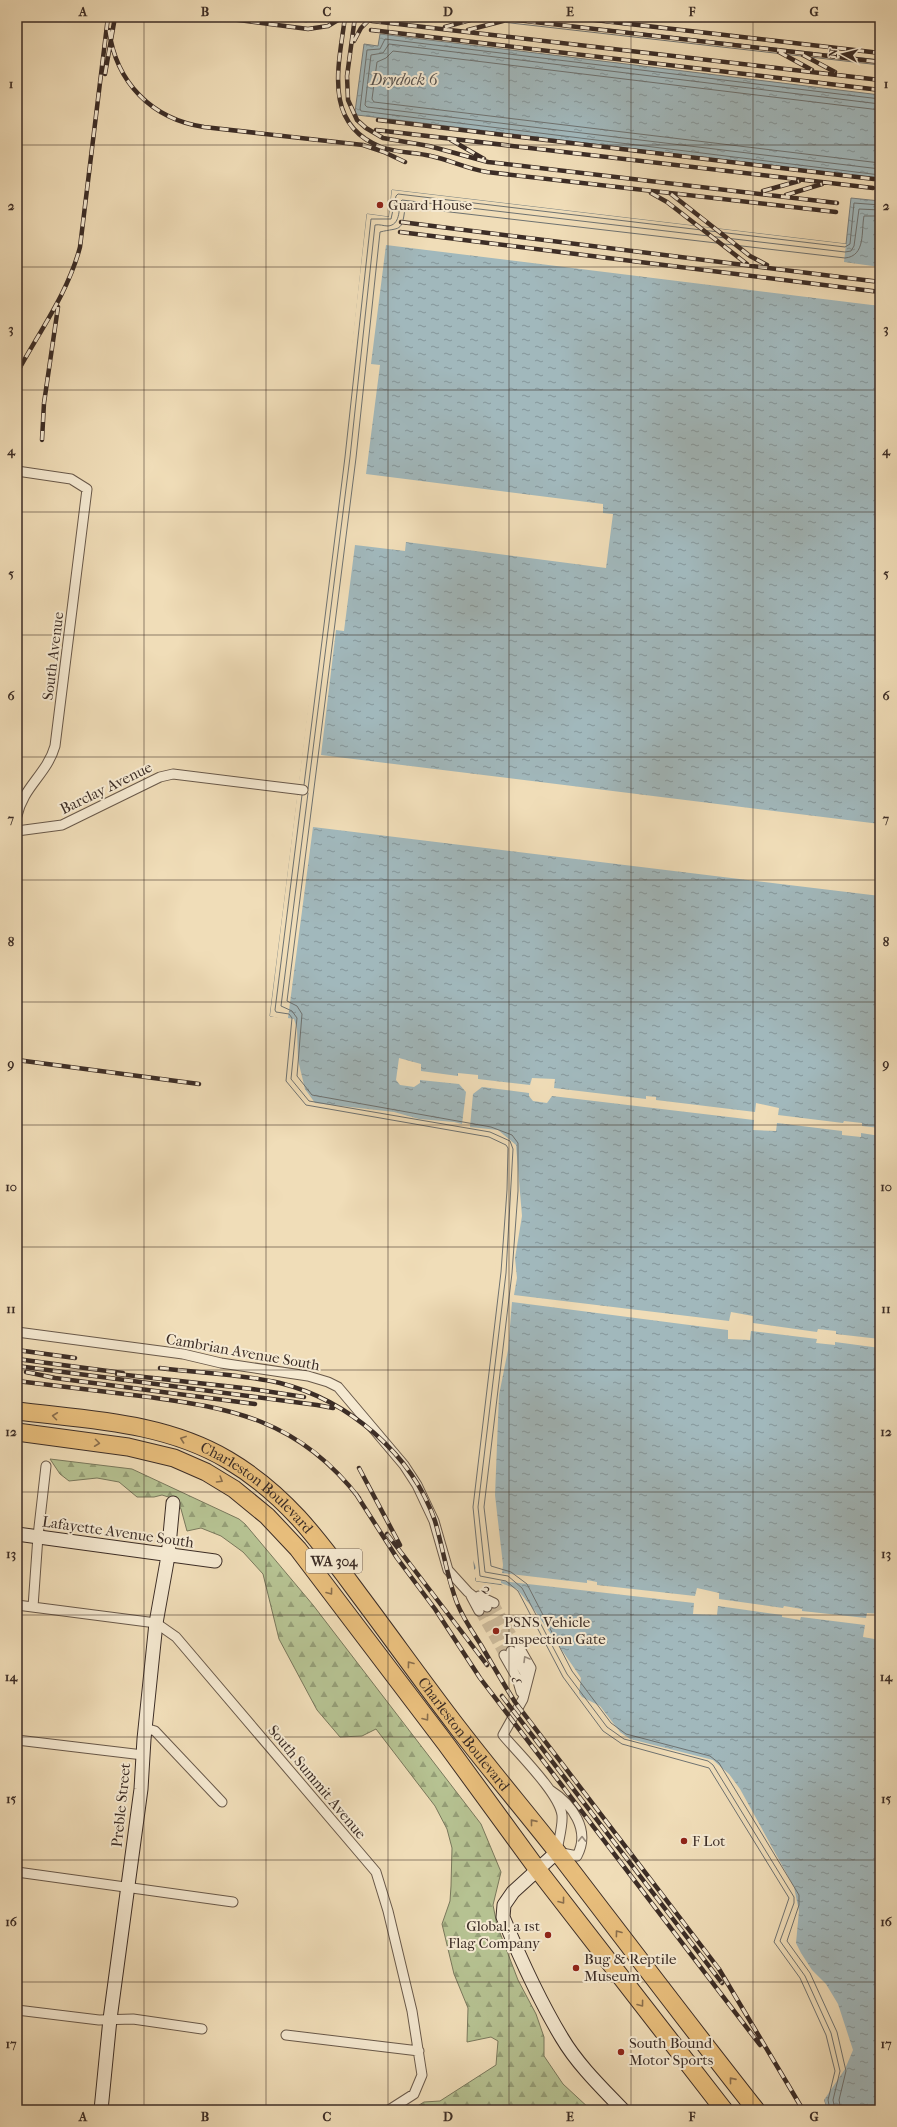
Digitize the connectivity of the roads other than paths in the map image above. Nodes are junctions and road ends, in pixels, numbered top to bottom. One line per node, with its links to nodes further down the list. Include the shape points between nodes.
1 (17, 471): 3 (street, South Avenue, via 71,479 87,489 55,746 48,764 22,798)
2 (303, 790): 4 (street, Barclay Avenue, via 168,774 62,825)
3 (17, 816)
4 (17, 830)
5 (17, 1332): 14 (street, Cambrian Avenue South, via 183,1354 221,1363 308,1376 338,1387 404,1465 417,1485 434,1521 448,1570)
6 (17, 1411): 24 (highway, Charleston Boulevard / WA 304, one-way to 6, via 458,1728 314,1534 259,1480 201,1446 170,1434 132,1425)
7 (17, 1432): 25 (highway, Charleston Boulevard / WA 304, one-way to 25, via 158,1453 206,1472 246,1497 282,1530 298,1549)
8 (46, 1466): 11 (street)
9 (173, 1503): 12 (street, Preble Street)
10 (17, 1534): 11 (street, Lafayette Avenue South)
11 (38, 1536): 12 (street, Lafayette Avenue South); 16 (street)
12 (168, 1556): 13 (street, Lafayette Avenue South); 17 (street, Preble Street)
13 (215, 1561)
14 (468, 1592): 14 (street, via 487,1607)
15 (17, 1605): 16 (street, South Summit Avenue)
16 (33, 1607): 17 (street, South Summit Avenue)
17 (156, 1623): 19 (street, Preble Street); 33 (street, South Summit Avenue, via 176,1637 376,1872 388,1911)
18 (523, 1699): 18 (street, 3, one-way to 18, via 531,1668 511,1651 517,1678); 22 (street, via 503,1735)
19 (145, 1728): 21 (street, Preble Street); 23 (street, via 155,1731)
20 (17, 1740): 21 (street)
21 (143, 1755): 27 (street, Preble Street, via 141,1789)
22 (550, 1790): 24 (street, via 562,1815); 24 (street, one-way to 22, via 577,1856 584,1838 563,1798)
23 (222, 1802)
24 (557, 1852): 25 (street); 38 (highway, WA 304, one-way to 24)
25 (538, 1870): 36 (street, via 513,1892 504,1905 503,1917 536,1992 563,2039 594,2079); 37 (highway, WA 304, one-way to 37)
26 (17, 1872): 27 (street)
27 (127, 1888): 28 (street); 30 (street, Preble Street)
28 (234, 1902)
29 (17, 2010): 30 (street, via 99,2020)
30 (110, 2019): 31 (street, via 133,2019); 34 (street, Preble Street)
31 (202, 2029)
32 (286, 2035): 33 (street)
33 (419, 2051): 35 (street, South Summit Avenue, via 422,2075 414,2094)
34 (101, 2110)
35 (389, 2110)
36 (623, 2110)
37 (724, 2110)
38 (756, 2110)

